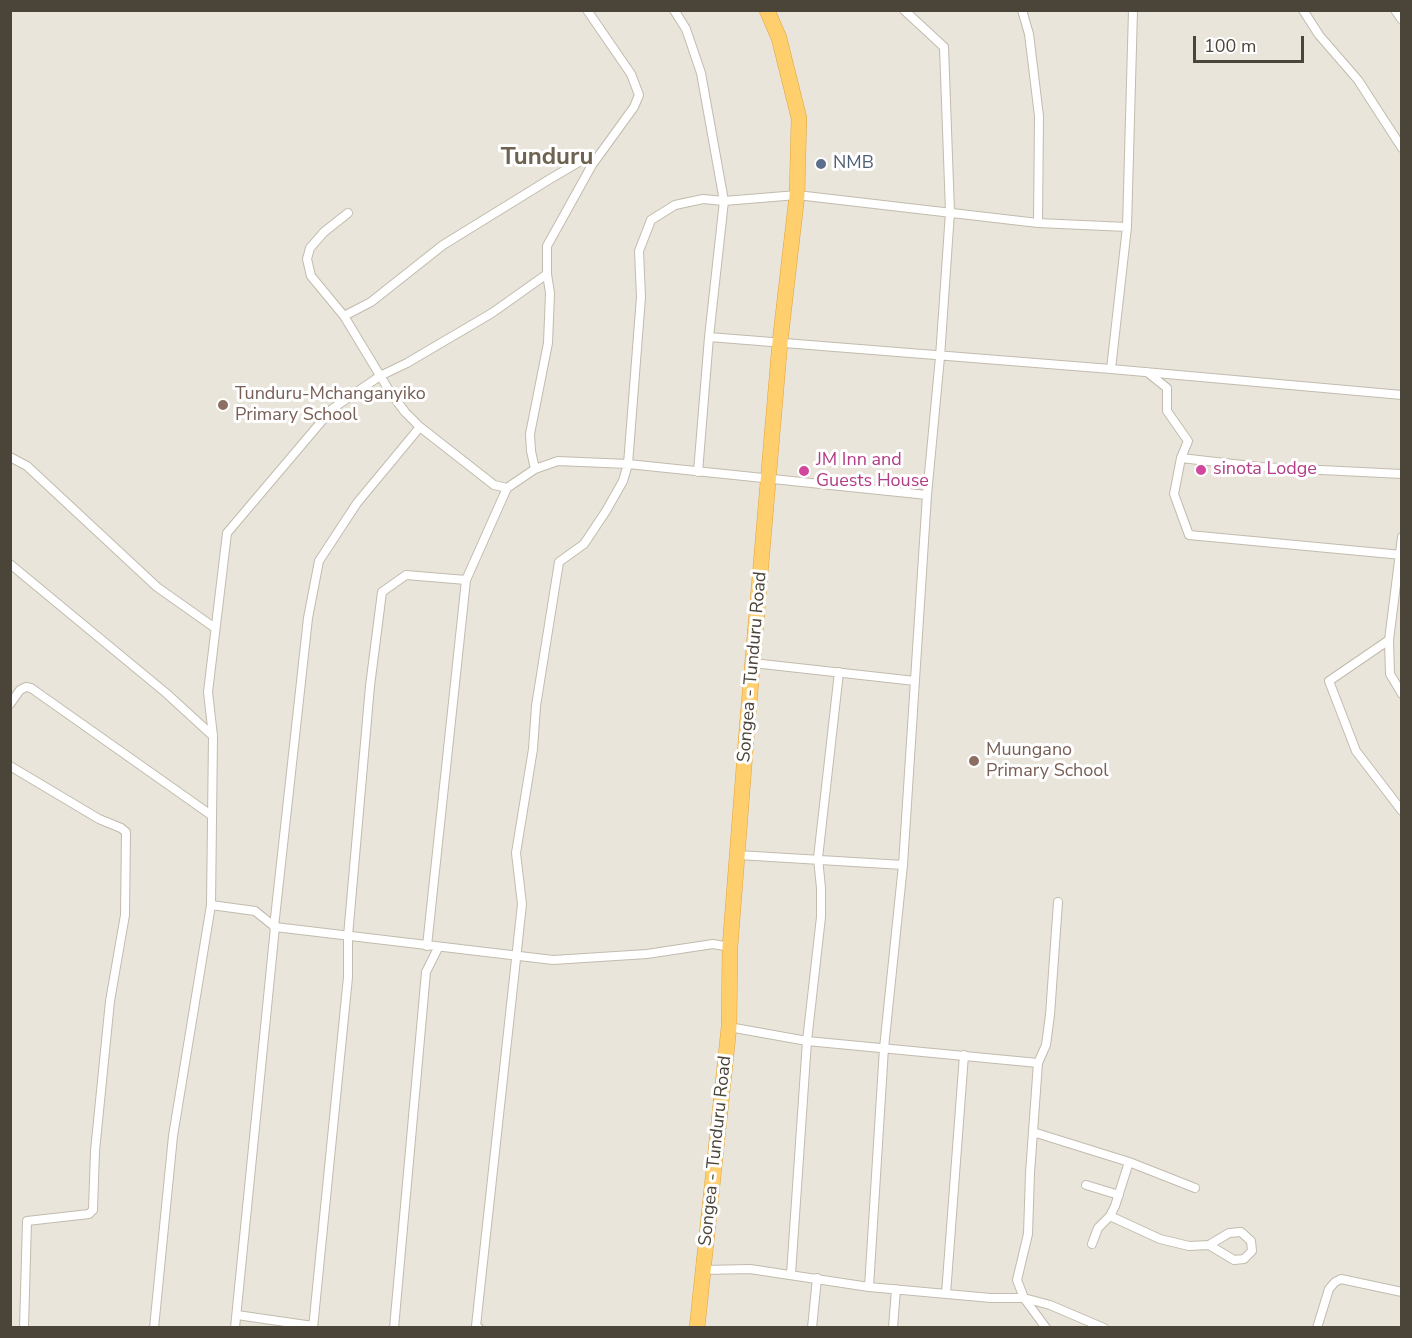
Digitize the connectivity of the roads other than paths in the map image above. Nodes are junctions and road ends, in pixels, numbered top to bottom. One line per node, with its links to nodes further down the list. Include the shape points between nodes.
1 (587, 10): 11 (street, via 630,74 639,95)
2 (675, 10): 13 (street, via 701,73)
3 (767, 10): 12 (highway, Songea - Tunduru Road, via 779,39 799,118)
4 (904, 10): 14 (street, via 944,47)
5 (1022, 10): 16 (street, via 1029,34 1039,116)
6 (1133, 10): 17 (street)
7 (1303, 10): 10 (street, via 1358,80)
8 (1395, 10): 9 (street)
9 (1401, 20)
10 (1401, 148)
11 (592, 165): 18 (street, via 547,246); 19 (street, via 584,159 558,174 443,245 371,302)
12 (797, 195): 13 (street); 14 (street); 21 (highway, Songea - Tunduru Road)
13 (724, 201): 20 (street); 30 (street, via 703,199 675,205 651,220 639,251 641,297)
14 (950, 212): 16 (street); 22 (street)
15 (348, 213): 19 (street, via 324,232 310,248 307,259 311,276)
16 (1038, 223): 17 (street)
17 (1127, 227): 23 (street)
18 (547, 274): 25 (street, via 492,313); 31 (street, via 548,343 530,434)
19 (344, 316): 25 (street)
20 (709, 337): 21 (street); 32 (street)
21 (780, 342): 22 (street); 34 (highway, Songea - Tunduru Road)
22 (940, 357): 23 (street); 36 (street)
23 (1111, 369): 24 (street)
24 (1147, 372): 26 (street); 29 (street, via 1167,388 1167,411 1188,441)
25 (381, 376): 27 (street); 41 (street, via 332,409 227,533)
26 (1401, 395)
27 (420, 427): 35 (street, via 482,477); 57 (street, via 357,503 319,561 308,618)
28 (10, 457): 41 (street, via 27,466 157,587)
29 (1181, 458): 33 (street, via 1260,467); 38 (street, via 1174,494 1189,535)
30 (628, 464): 31 (street, via 558,461); 32 (street); 62 (street, via 623,481 584,544 559,562 516,853 522,904)
31 (535, 469): 35 (street)
32 (698, 472): 34 (street)
33 (1401, 474)
34 (769, 479): 36 (street); 43 (highway, Songea - Tunduru Road)
35 (507, 489): 40 (street)
36 (927, 495): 45 (street)
37 (1401, 537): 38 (street)
38 (1400, 555): 42 (street)
39 (10, 564): 48 (street)
40 (466, 580): 58 (street, via 405,575 381,592); 59 (street)
41 (215, 628): 48 (street, via 208,692)
42 (1389, 640): 46 (street, via 1390,674); 50 (street, via 1329,681 1356,751)
43 (753, 663): 44 (street); 52 (highway, Songea - Tunduru Road)
44 (839, 672): 45 (street); 53 (street)
45 (915, 681): 54 (street)
46 (1401, 694)
47 (10, 704): 51 (street, via 20,690 31,688)
48 (213, 736): 51 (street)
49 (10, 766): 86 (street, via 126,832 125,915 110,1001 93,1210 89,1214 27,1221)
50 (1401, 811)
51 (211, 815): 56 (street)
52 (738, 855): 53 (street); 60 (highway, Songea - Tunduru Road)
53 (818, 858): 54 (street); 64 (street, via 821,917)
54 (903, 865): 65 (street)
55 (1058, 902): 67 (street, via 1050,1015 1046,1045)
56 (211, 905): 57 (street, via 255,911); 87 (street, via 172,1136)
57 (274, 927): 58 (street); 84 (street)
58 (348, 936): 59 (street); 85 (street, via 348,976)
59 (427, 946): 61 (street)
60 (729, 947): 62 (street, via 713,944 647,954 553,960); 63 (highway, Songea - Tunduru Road)
61 (438, 948): 62 (street); 89 (street, via 426,972)
62 (515, 956): 90 (street, via 476,1326)
63 (729, 1027): 64 (street); 76 (highway, Songea - Tunduru Road)
64 (807, 1041): 65 (street); 77 (street)
65 (884, 1048): 66 (street); 79 (street)
66 (964, 1055): 67 (street); 82 (street)
67 (1038, 1063): 68 (street)
68 (1033, 1132): 69 (street); 83 (street, via 1028,1234 1017,1280)
69 (1129, 1162): 71 (street); 72 (street)
70 (1086, 1185): 72 (street)
71 (1195, 1188)
72 (1119, 1195): 73 (street)
73 (1110, 1216): 74 (street, via 1098,1228); 75 (street, via 1160,1239 1189,1246)
74 (1092, 1244)
75 (1209, 1245): 75 (street, via 1229,1233 1241,1232 1251,1241 1252,1251 1244,1259 1234,1260)
76 (702, 1270): 77 (street, via 750,1269); 91 (highway, Songea - Tunduru Road)
77 (791, 1274): 78 (street)
78 (817, 1278): 79 (street); 92 (street)
79 (868, 1287): 80 (street)
80 (896, 1289): 82 (street); 93 (street)
81 (1401, 1292): 96 (street, via 1341,1279 1329,1289)
82 (946, 1294): 83 (street)
83 (1024, 1298): 94 (street); 95 (street)
84 (237, 1315): 85 (street); 88 (street)
85 (313, 1327)
86 (24, 1328)
87 (154, 1328)
88 (235, 1328)
89 (394, 1328)
90 (479, 1328)
91 (697, 1328)
92 (812, 1328)
93 (893, 1328)
94 (1046, 1328)
95 (1104, 1328)
96 (1317, 1328)

